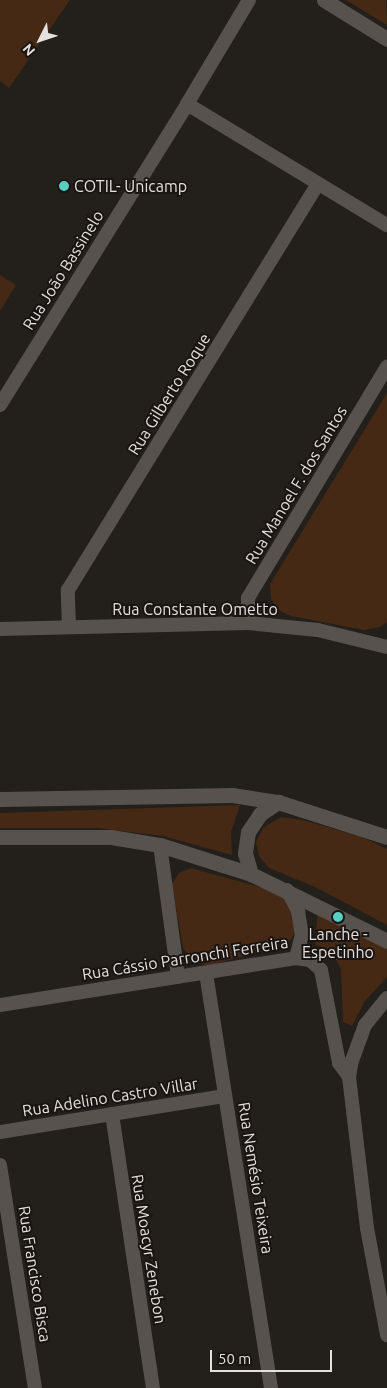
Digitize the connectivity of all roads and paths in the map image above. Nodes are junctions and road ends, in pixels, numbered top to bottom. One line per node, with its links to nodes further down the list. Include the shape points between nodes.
1 (249, 0): 4 (street, Rua João Bassinelo)
2 (324, 0): 3 (main road)
3 (387, 39)
4 (187, 104): 5 (street); 8 (street, Rua João Bassinelo)
5 (318, 184): 6 (street); 10 (street, Rua Gilberto Roque, via 68,590)
6 (387, 225)
7 (387, 367): 9 (street, Rua Manoel F. dos Santos, via 248,598)
8 (0, 405)
9 (248, 624): 10 (street, Rua Constante Ometto); 12 (street, Rua Constante Ometto, via 318,630)
10 (69, 627): 11 (street, Rua Constante Ometto)
11 (0, 629)
12 (387, 647)
13 (0, 799): 14 (main road, via 232,795)
14 (278, 802): 16 (main road); 18 (main road, via 260,814 248,832 246,853)
15 (0, 837): 17 (main road, via 111,837)
16 (387, 837)
17 (160, 845): 18 (main road); 23 (street)
18 (251, 874): 19 (main road)
19 (287, 890): 20 (main road); 21 (street, via 298,911 302,935)
20 (387, 941)
21 (296, 958): 22 (street, Rua Cássio Parronchi Ferreira); 26 (street, Rua Cássio Parronchi Ferreira, via 310,960 321,970 339,1063)
22 (206, 973): 23 (street, Rua Cássio Parronchi Ferreira); 27 (street, Rua Nemésio Teixeira)
23 (178, 977): 25 (street, Rua Cássio Parronchi Ferreira)
24 (387, 998): 26 (street, via 365,1025)
25 (0, 1005)
26 (349, 1077): 31 (street, via 367,1228)
27 (226, 1096): 28 (street, Rua Adelino Castro Villar); 35 (street, Rua Nemésio Teixeira)
28 (112, 1114): 29 (street, Rua Adelino Castro Villar); 34 (street, Rua Moacyr Zenebon)
29 (0, 1132)
30 (0, 1165): 33 (street, Rua Francisco Bisca)
31 (382, 1283): 32 (street)
32 (387, 1335)
33 (35, 1388)
34 (153, 1388)
35 (271, 1388)

